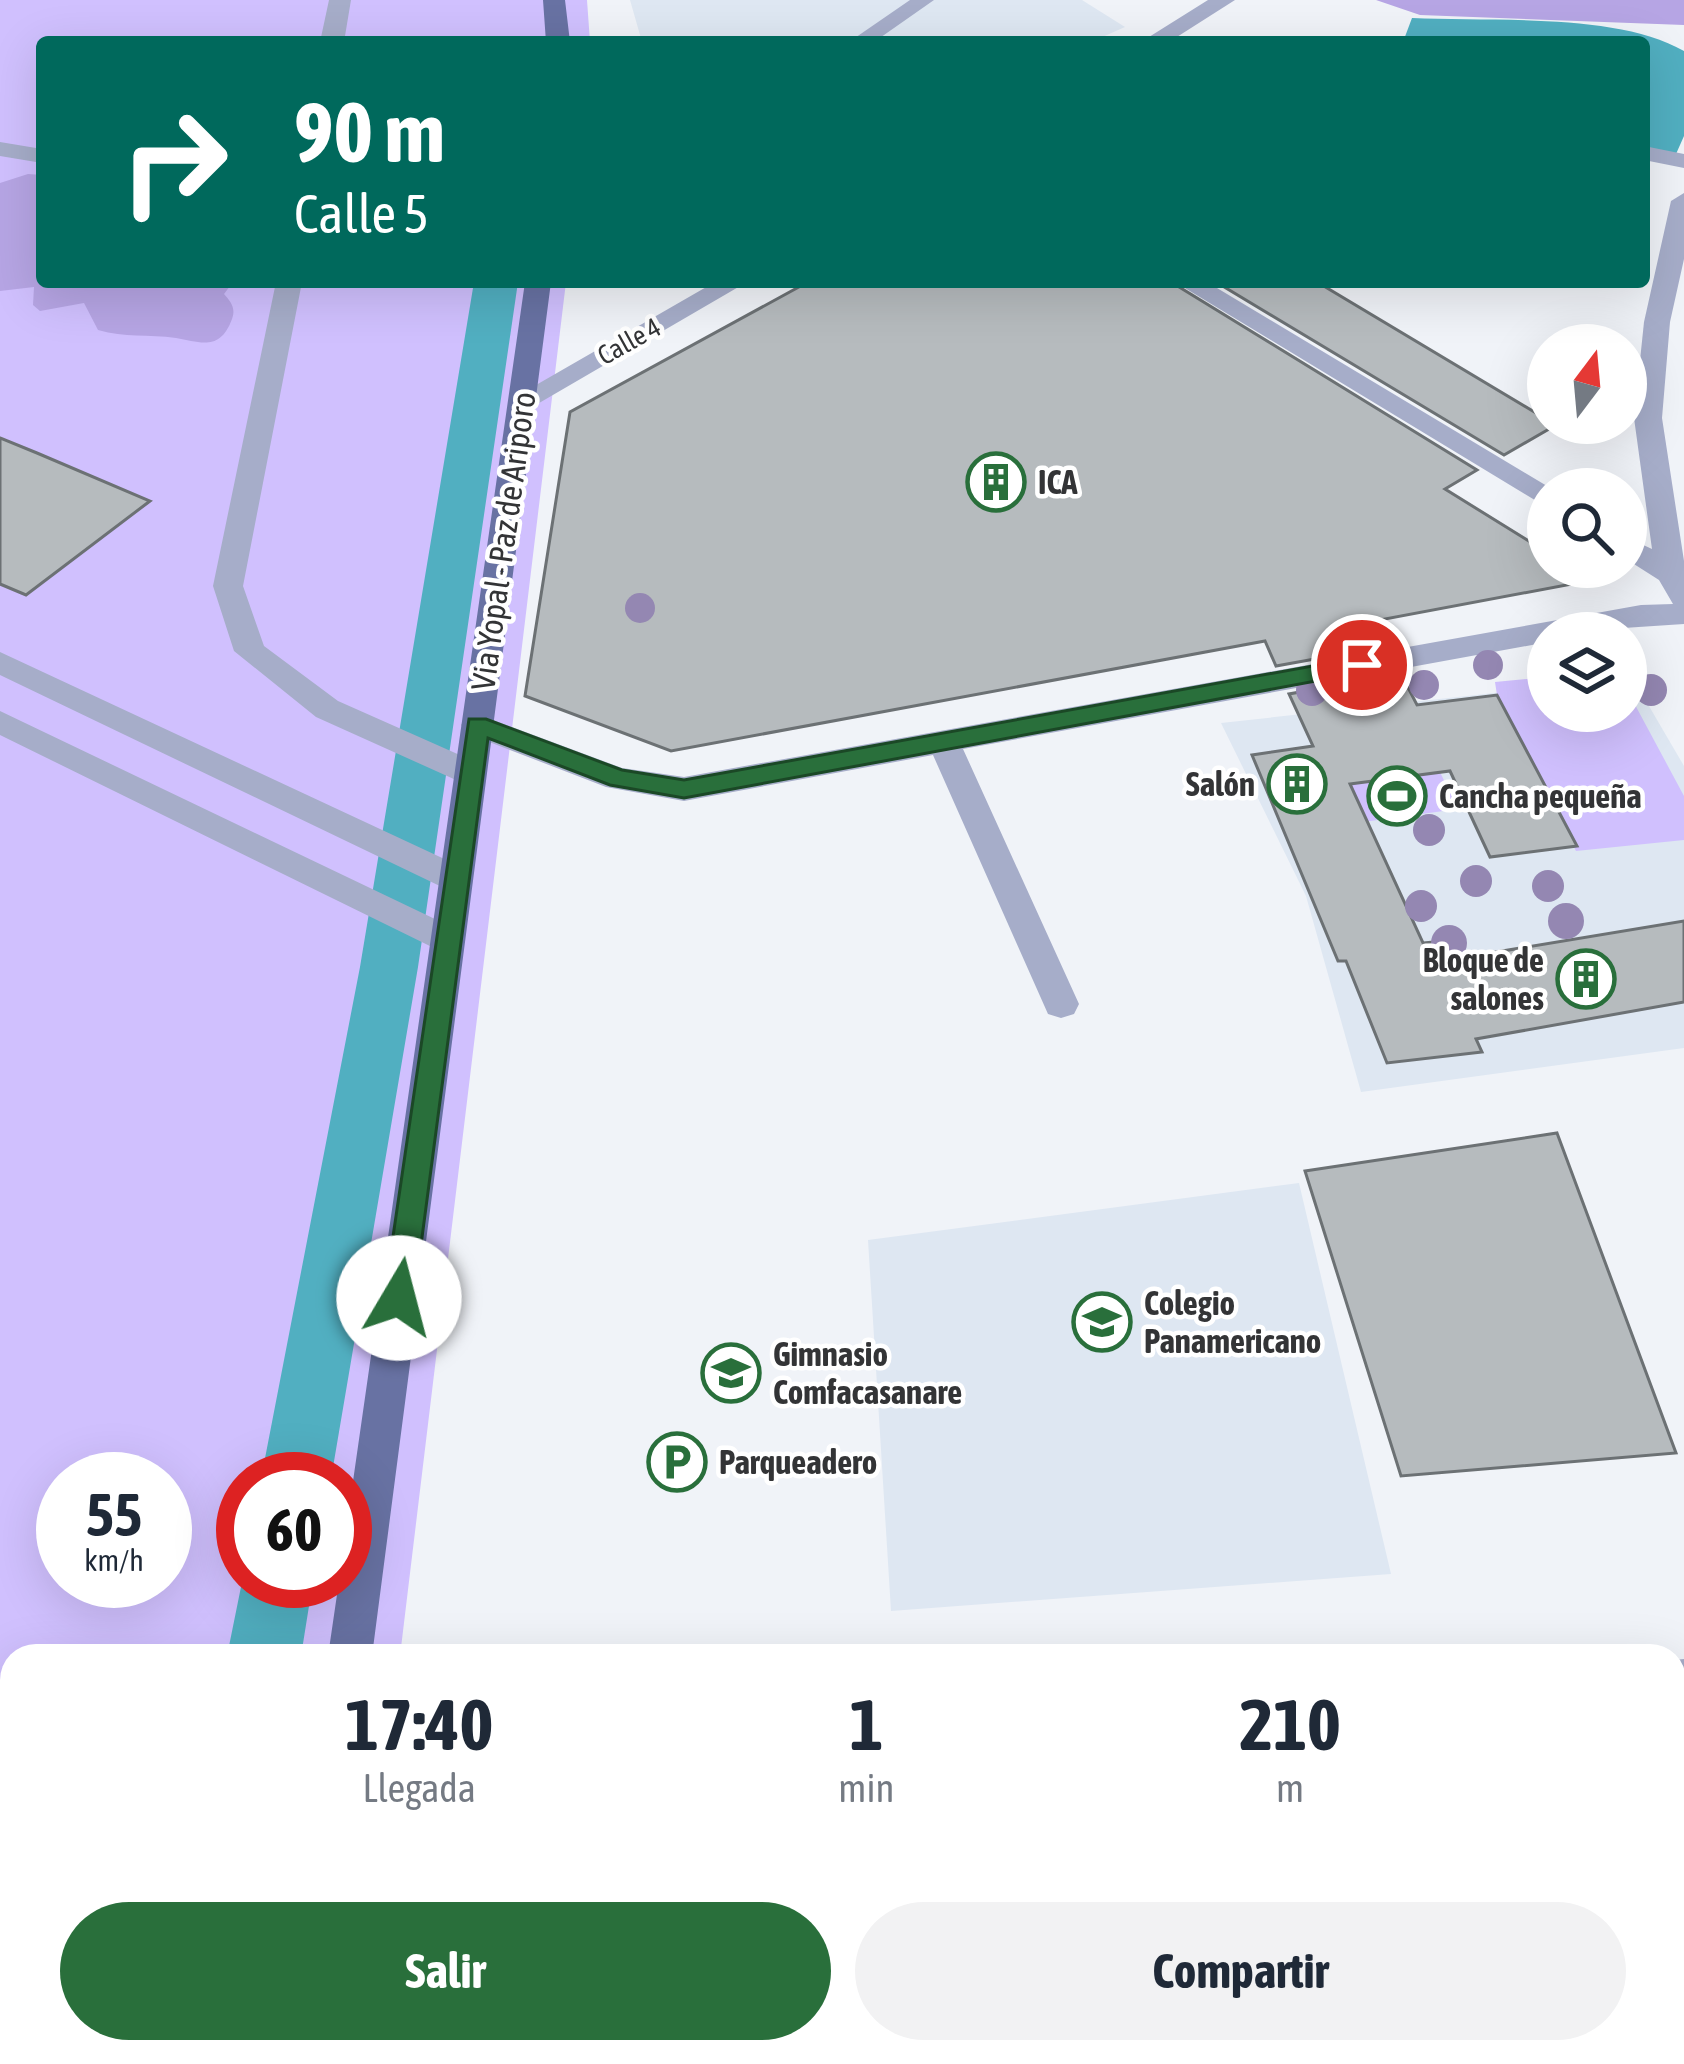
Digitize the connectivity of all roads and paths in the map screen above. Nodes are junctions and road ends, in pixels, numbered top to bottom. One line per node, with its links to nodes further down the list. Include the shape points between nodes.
1 (340, 0): 5 (street)
2 (554, 0): 6 (main road)
3 (924, 0): 7 (lane)
4 (1224, 0): 8 (street)
5 (333, 36)
6 (557, 36)
7 (869, 36)
8 (1163, 36)
9 (0, 149): 11 (lane)
10 (1650, 154): 12 (lane)
11 (36, 155)
12 (1684, 161)
13 (1684, 201): 21 (street, via 1657,322 1648,418)
14 (288, 288): 27 (street, via 227,586 250,651 327,709)
15 (537, 288): 18 (main road, Via Yopal - Paz de Ariporo)
16 (723, 288): 18 (street, Calle 4)
17 (1198, 288): 19 (street)
18 (524, 400): 25 (main road, Via Yopal - Paz de Ariporo)
19 (1527, 487)
20 (1647, 563): 21 (street)
21 (1678, 586)
22 (1684, 614): 26 (street, via 1641,614)
23 (0, 662): 28 (street)
24 (0, 722): 29 (street)
25 (477, 724): 26 (street, via 618,778 684,789); 27 (main road, Via Yopal - Paz de Ariporo)
26 (943, 741): 30 (street)
27 (466, 771): 28 (main road, Via Yopal - Paz de Ariporo)
28 (454, 878): 29 (main road, Via Yopal - Paz de Ariporo)
29 (446, 939): 31 (main road, Via Yopal - Paz de Ariporo)
30 (1060, 1004)
31 (352, 1644)

